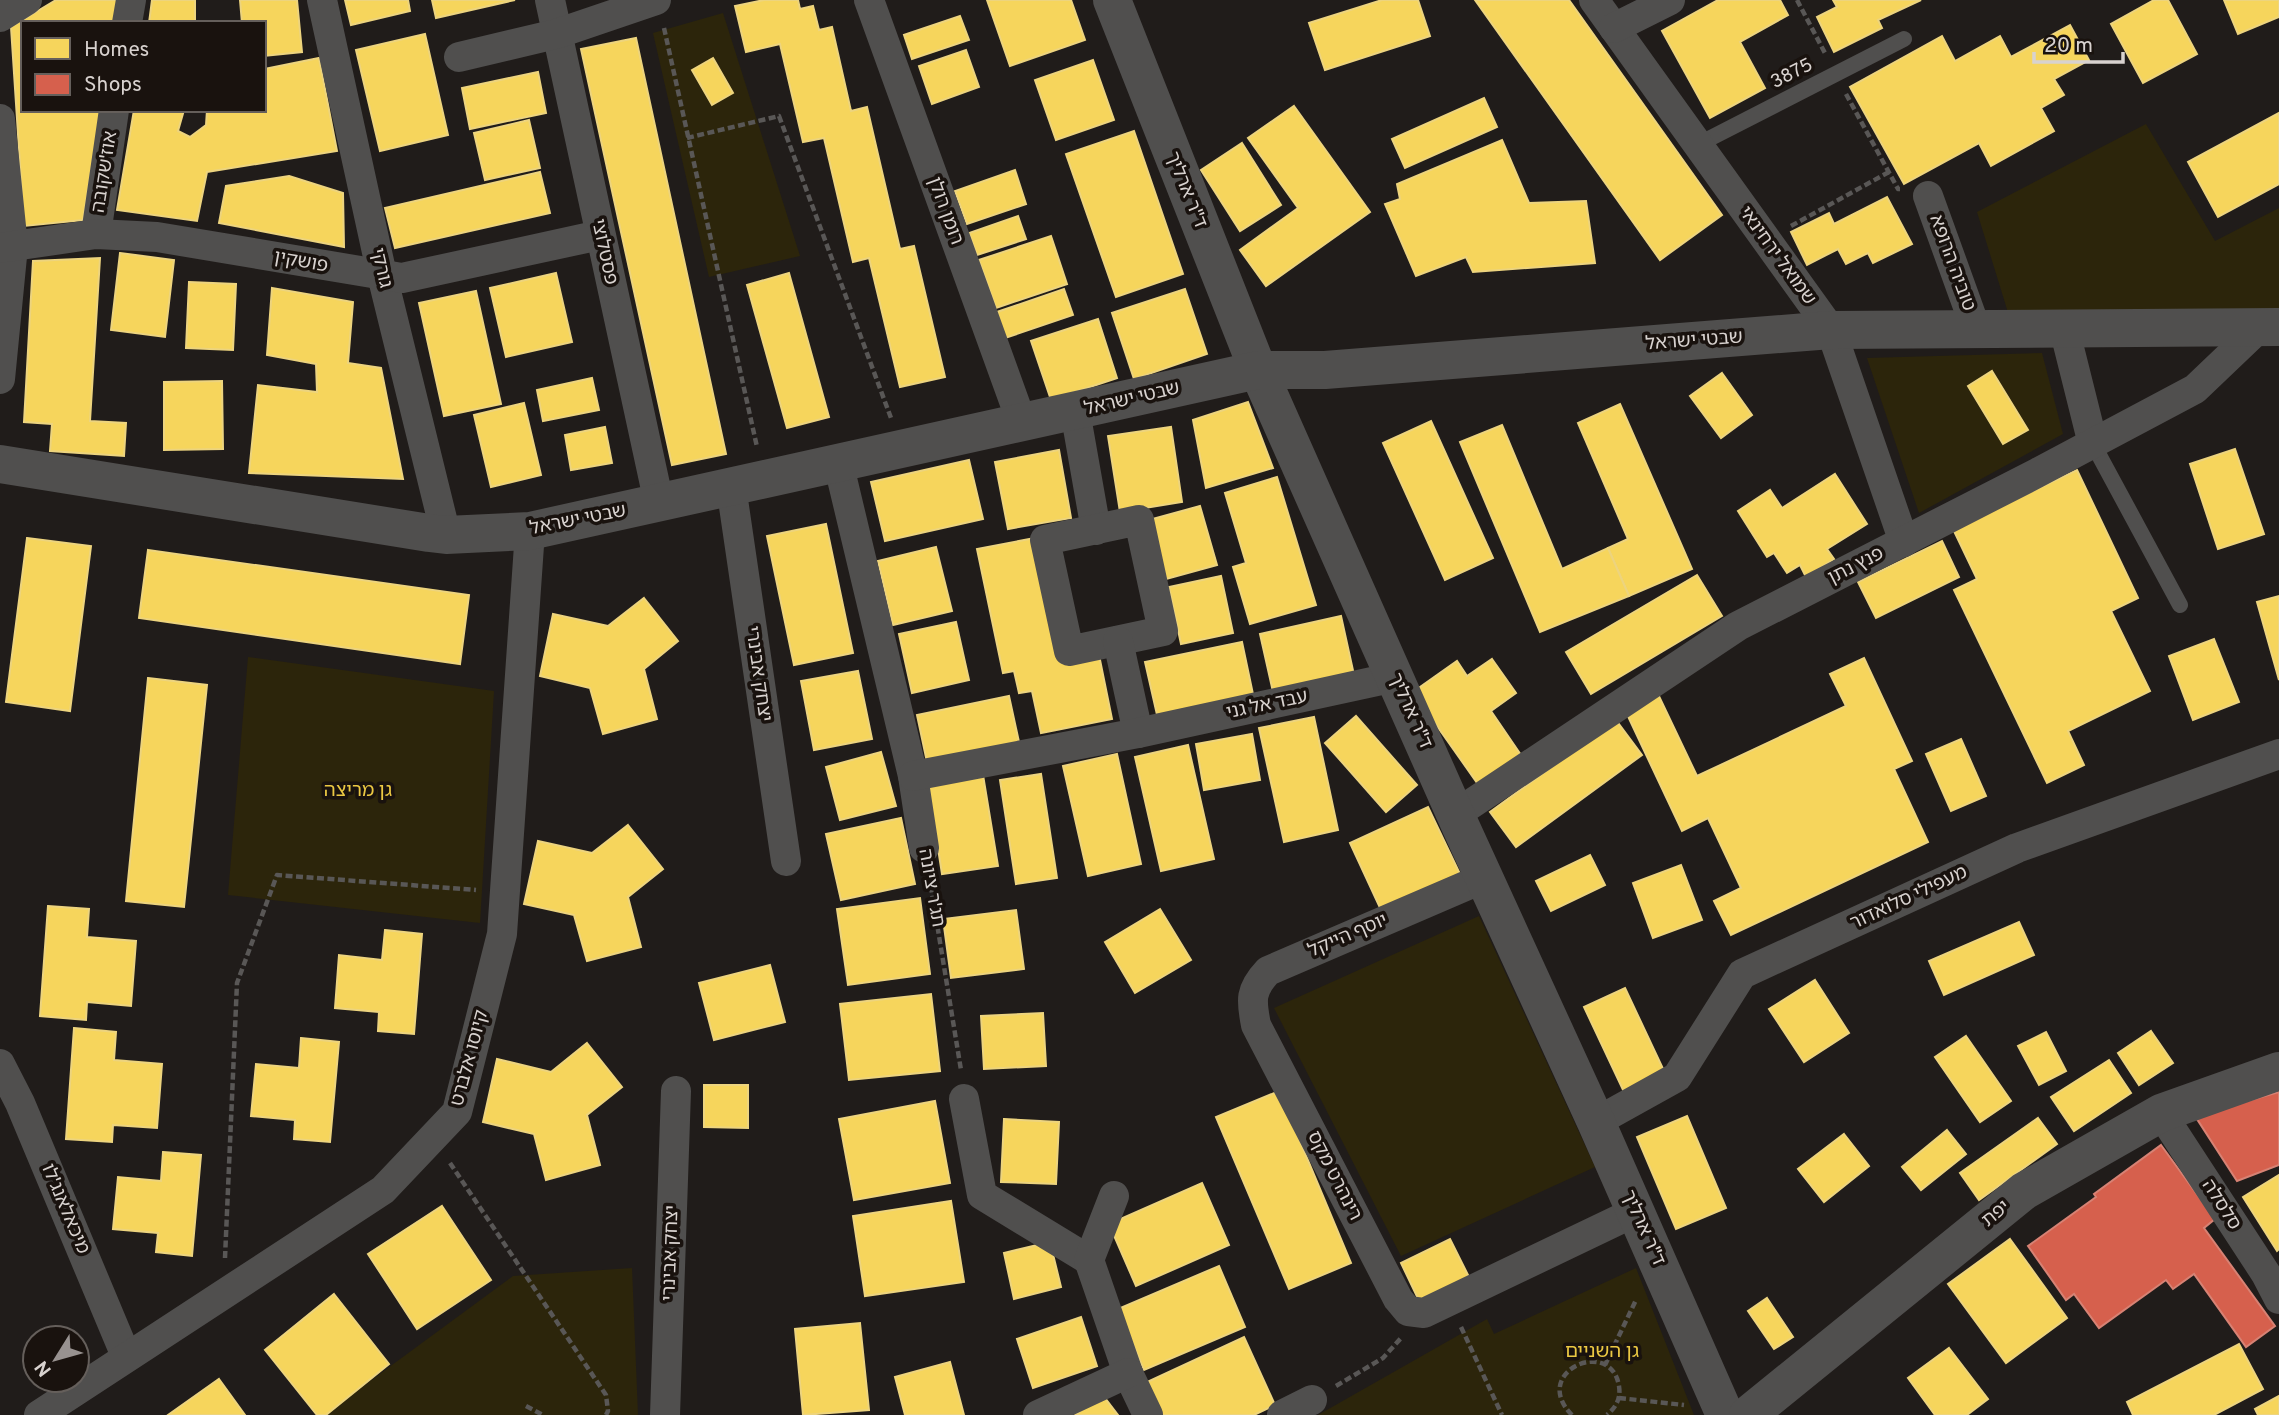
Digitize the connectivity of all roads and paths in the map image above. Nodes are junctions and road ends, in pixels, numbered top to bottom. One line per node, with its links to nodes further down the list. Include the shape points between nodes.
1 (27, 0): 11 (street)
2 (131, 0): 12 (street)
3 (321, 0): 28 (street, גורקי)
4 (550, 0): 14 (street, פסטלוצי)
5 (869, 0): 37 (street, רומן רולן)
6 (1112, 0): 33 (street, ד"ר ארליך)
7 (1594, 0): 13 (street, שמואל ירחינאי)
8 (1670, 0): 13 (street)
9 (1797, 0): 17 (path)
10 (659, 13): 14 (street); 20 (path)
11 (0, 17)
12 (127, 21)
13 (1614, 28): 21 (street, שמואל ירחינאי)
14 (556, 34): 16 (street); 25 (street, פסטלוצי)
15 (1904, 39): 17 (lane, 3875)
16 (459, 57)
17 (1836, 75): 21 (lane, 3875); 22 (path)
18 (114, 112): 24 (street, אוז'שקובה)
19 (0, 119): 27 (street)
20 (687, 138): 40 (path, via 779,116); 43 (path)
21 (1697, 145): 26 (street, שמואל ירחינאי)
22 (1889, 172): 23 (path, via 1898,189); 26 (path)
23 (1928, 196): 31 (street, טוביה הרופא)
24 (96, 234): 27 (street, פושקין); 28 (street, פושקין, via 157,237)
25 (600, 235): 28 (street, פושקין, via 402,278); 44 (street, פסטלוצי)
26 (1766, 240): 32 (street, שמואל ירחינאי)
27 (6, 247): 35 (street)
28 (382, 275): 47 (street, גורקי)
29 (2269, 327): 30 (street, שבטי ישראל); 39 (street, פנץ נתן, via 2194,389)
30 (2064, 328): 31 (street, שבטי ישראל); 39 (street)
31 (1976, 329): 32 (street, שבטי ישראל)
32 (1831, 330): 34 (street, שבטי ישראל); 48 (street, שמואל ירחינאי)
33 (1258, 370): 34 (street, שבטי ישראל); 36 (street, שבטי ישראל); 38 (street, ד"ר ארליך)
34 (1325, 370): 38 (street, via 1298,394 1288,416)
35 (0, 379)
36 (1075, 411): 37 (street, שבטי ישראל); 45 (street)
37 (1021, 423): 40 (street, שבטי ישראל)
38 (1287, 433): 51 (street, ד"ר ארליך)
39 (2094, 444): 48 (street, פנץ נתן); 49 (lane)
40 (902, 449): 41 (street, שבטי ישראל)
41 (838, 463): 43 (street, שבטי ישראל); 54 (street, תג'ר ציונה)
42 (0, 464): 47 (street, שבטי ישראל)
43 (748, 482): 44 (street, שבטי ישראל); 57 (street, יצחק אבינרי)
44 (659, 503): 46 (street, שבטי ישראל)
45 (1096, 530): 50 (street, via 1139,520 1163,631); 50 (street, via 1045,540 1069,651)
46 (530, 531): 47 (street, שבטי ישראל); 59 (street, קיוסו אלברט)
47 (446, 535)
48 (1904, 541): 55 (street, פנץ נתן, via 1738,626)
49 (2180, 605)
50 (1118, 641): 52 (street)
51 (1395, 677): 52 (street, עבד אל גני); 55 (street, ד"ר ארליך)
52 (1138, 733): 54 (street, עבד אל גני)
53 (2279, 754): 67 (street, מעפילי סלואדור, via 2017,848 1742,974 1676,1077)
54 (913, 776): 56 (street, תג'ר ציונה)
55 (1456, 814): 58 (street, ד"ר ארליך)
56 (925, 848): 64 (path, תג'ר ציונה)
57 (786, 861)
58 (1484, 877): 60 (street, יוסף הייקל, via 1268,971 1256,984 1251,1003); 67 (street, ד"ר ארליך)
59 (505, 892): 68 (street, קיוסו אלברט, via 502,934 457,1112); 74 (path, via 277,875 237,983)
60 (1256, 1025): 75 (street, רינהרט מקס, via 1398,1299 1408,1311)
61 (0, 1064): 65 (street, מיכאלאנג'לו)
62 (2279, 1071): 66 (street, יפת)
63 (676, 1091): 86 (street, יצחק אבינרי)
64 (964, 1098): 72 (street, via 982,1195)
65 (10, 1109): 76 (street, מיכאלאנג'לו)
66 (2161, 1113): 73 (street, סלסלה); 82 (street, יפת, via 2024,1191)
67 (1596, 1122): 70 (street, ד"ר ארליך)
68 (432, 1137): 74 (street, קיוסו אלברט, via 383,1190); 85 (path, via 606,1395)
69 (1114, 1196): 72 (street)
70 (1635, 1212): 71 (street, ד"ר ארליך); 75 (street)
71 (1656, 1258): 77 (path); 82 (street, ד"ר ארליך)
72 (1089, 1260): 78 (street)
73 (2275, 1280)
74 (224, 1293): 76 (street, קיוסו אלברט)
75 (1436, 1307): 80 (path, via 1383,1357); 90 (path)
76 (126, 1356): 83 (street, קיוסו אלברט)
77 (1605, 1365): 79 (path, via 1617,1380); 91 (path, via 1576,1364 1562,1379 1562,1399)
78 (1128, 1373): 87 (street); 88 (street)
79 (1619, 1398): 82 (path); 92 (path)
80 (1312, 1400): 89 (street)
81 (526, 1406): 84 (path)
82 (1732, 1413)
83 (39, 1415)
84 (543, 1415)
85 (606, 1415)
86 (665, 1415)
87 (1038, 1415)
88 (1148, 1415)
89 (1282, 1415)
90 (1502, 1415)
91 (1572, 1415)
92 (1607, 1415)

